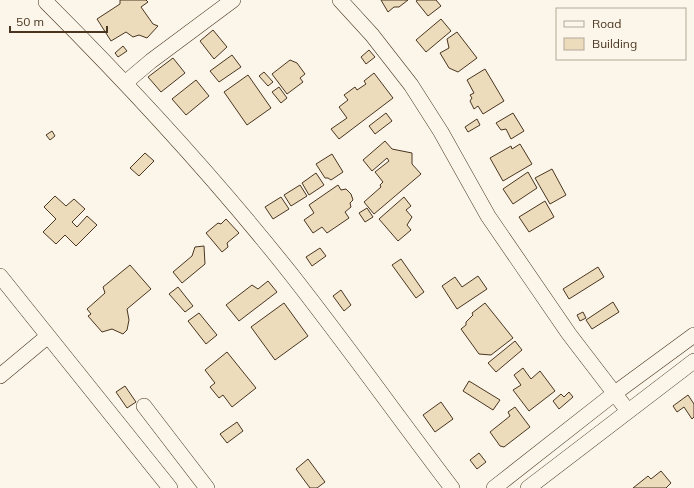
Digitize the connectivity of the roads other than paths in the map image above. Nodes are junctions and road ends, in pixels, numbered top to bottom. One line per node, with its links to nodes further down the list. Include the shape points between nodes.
1 (233, 0): 4 (street)
2 (340, 0): 10 (street, via 372,35 411,86 441,132 488,216 569,334)
3 (46, 2): 4 (street)
4 (125, 83): 15 (street, via 218,185 290,274 354,355)
5 (0, 276): 7 (street)
6 (694, 335): 10 (street)
7 (48, 336): 9 (street); 13 (street)
8 (694, 361): 12 (street)
9 (0, 376)
10 (615, 393): 12 (street); 16 (street)
11 (144, 406): 14 (street)
12 (628, 411): 17 (street)
13 (170, 488)
14 (207, 488)
15 (452, 488)
16 (494, 488)
17 (528, 488)

